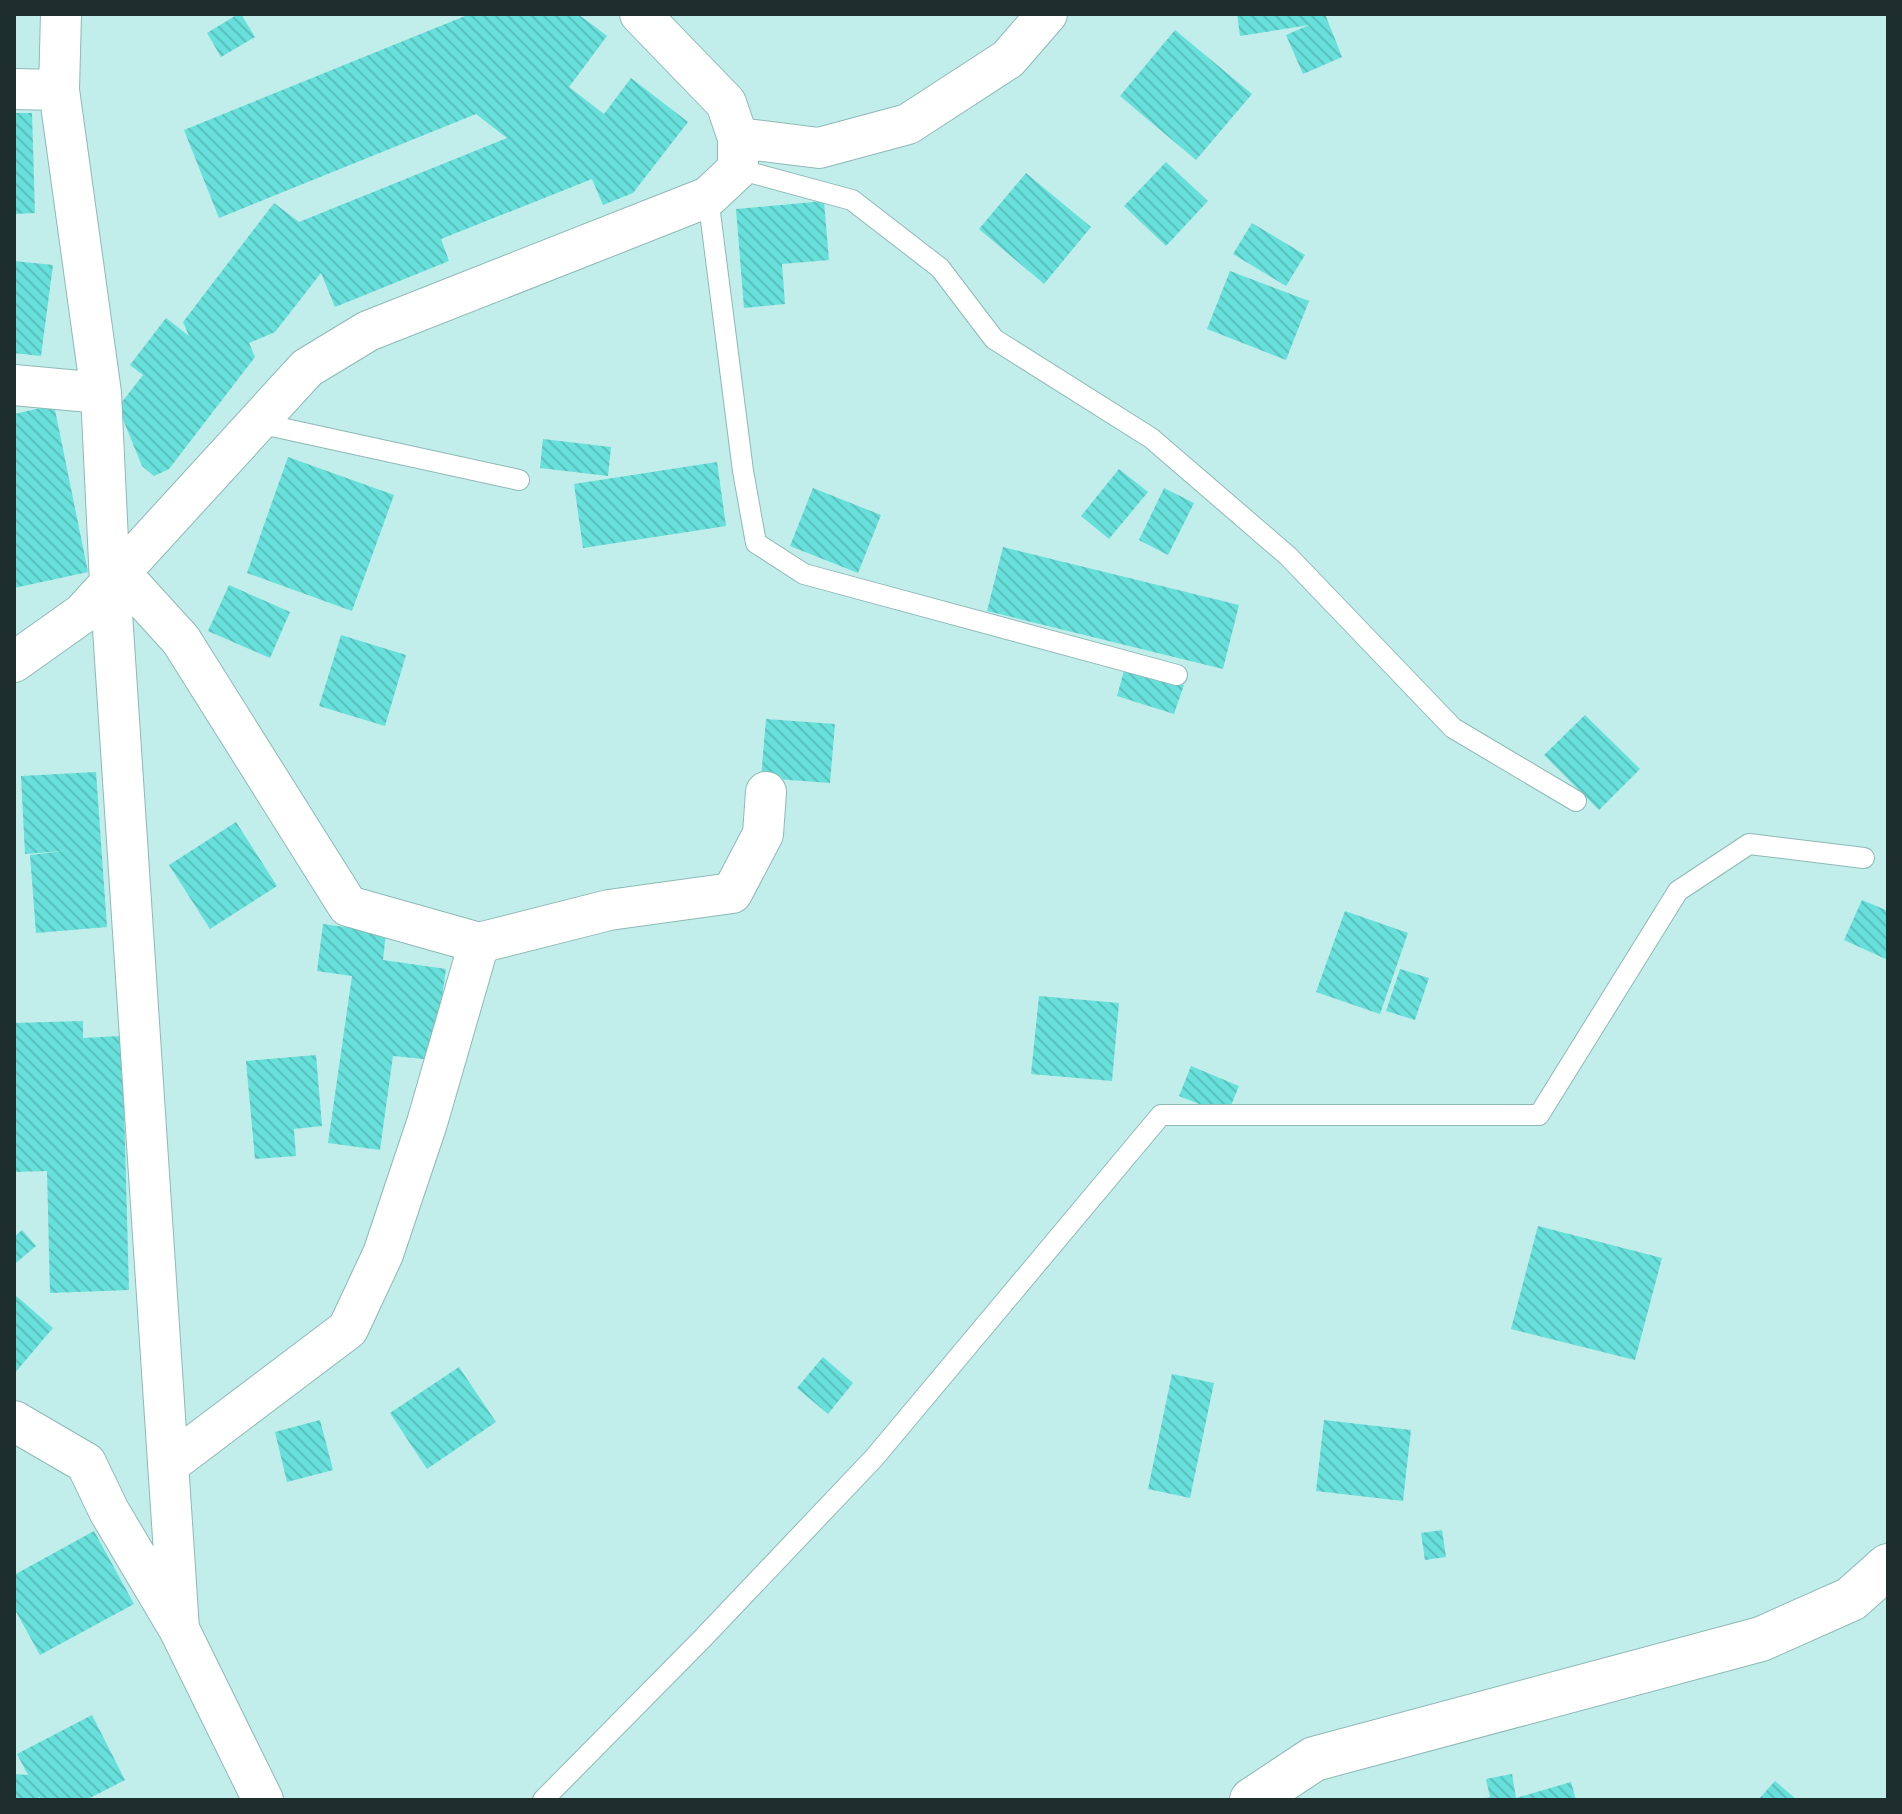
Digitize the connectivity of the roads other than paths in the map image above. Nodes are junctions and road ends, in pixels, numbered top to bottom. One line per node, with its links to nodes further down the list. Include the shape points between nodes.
1 (61, 14): 5 (street)
2 (640, 14): 6 (street, via 726,103)
3 (1047, 14): 6 (street, via 1008,59 908,124 819,148)
4 (14, 89): 5 (street)
5 (59, 90): 9 (street)
6 (738, 153): 7 (street); 16 (lane, via 852,200 940,268 994,339 1151,438 1288,556 1453,728)
7 (708, 197): 10 (street, via 368,331 307,368); 14 (lane, via 756,543 804,574)
8 (14, 385): 9 (street)
9 (101, 393): 12 (street)
10 (258, 423): 11 (lane); 12 (street)
11 (519, 480)
12 (115, 578): 13 (street, via 83,613); 18 (street, via 181,640 348,906); 20 (street)
13 (14, 662)
14 (1177, 675)
15 (766, 792): 18 (street, via 763,834 732,893 609,910)
16 (1576, 801)
17 (1864, 858): 24 (lane, via 1749,844 1678,891 1539,1115 1161,1115 874,1458)
18 (479, 943): 20 (street, via 383,1254 348,1329)
19 (14, 1421): 22 (street, via 86,1463)
20 (168, 1465): 22 (street)
21 (1888, 1566): 25 (main road, via 1851,1599 1761,1639 1314,1759)
22 (179, 1629): 23 (street)
23 (263, 1800)
24 (543, 1800)
25 (1252, 1800)

